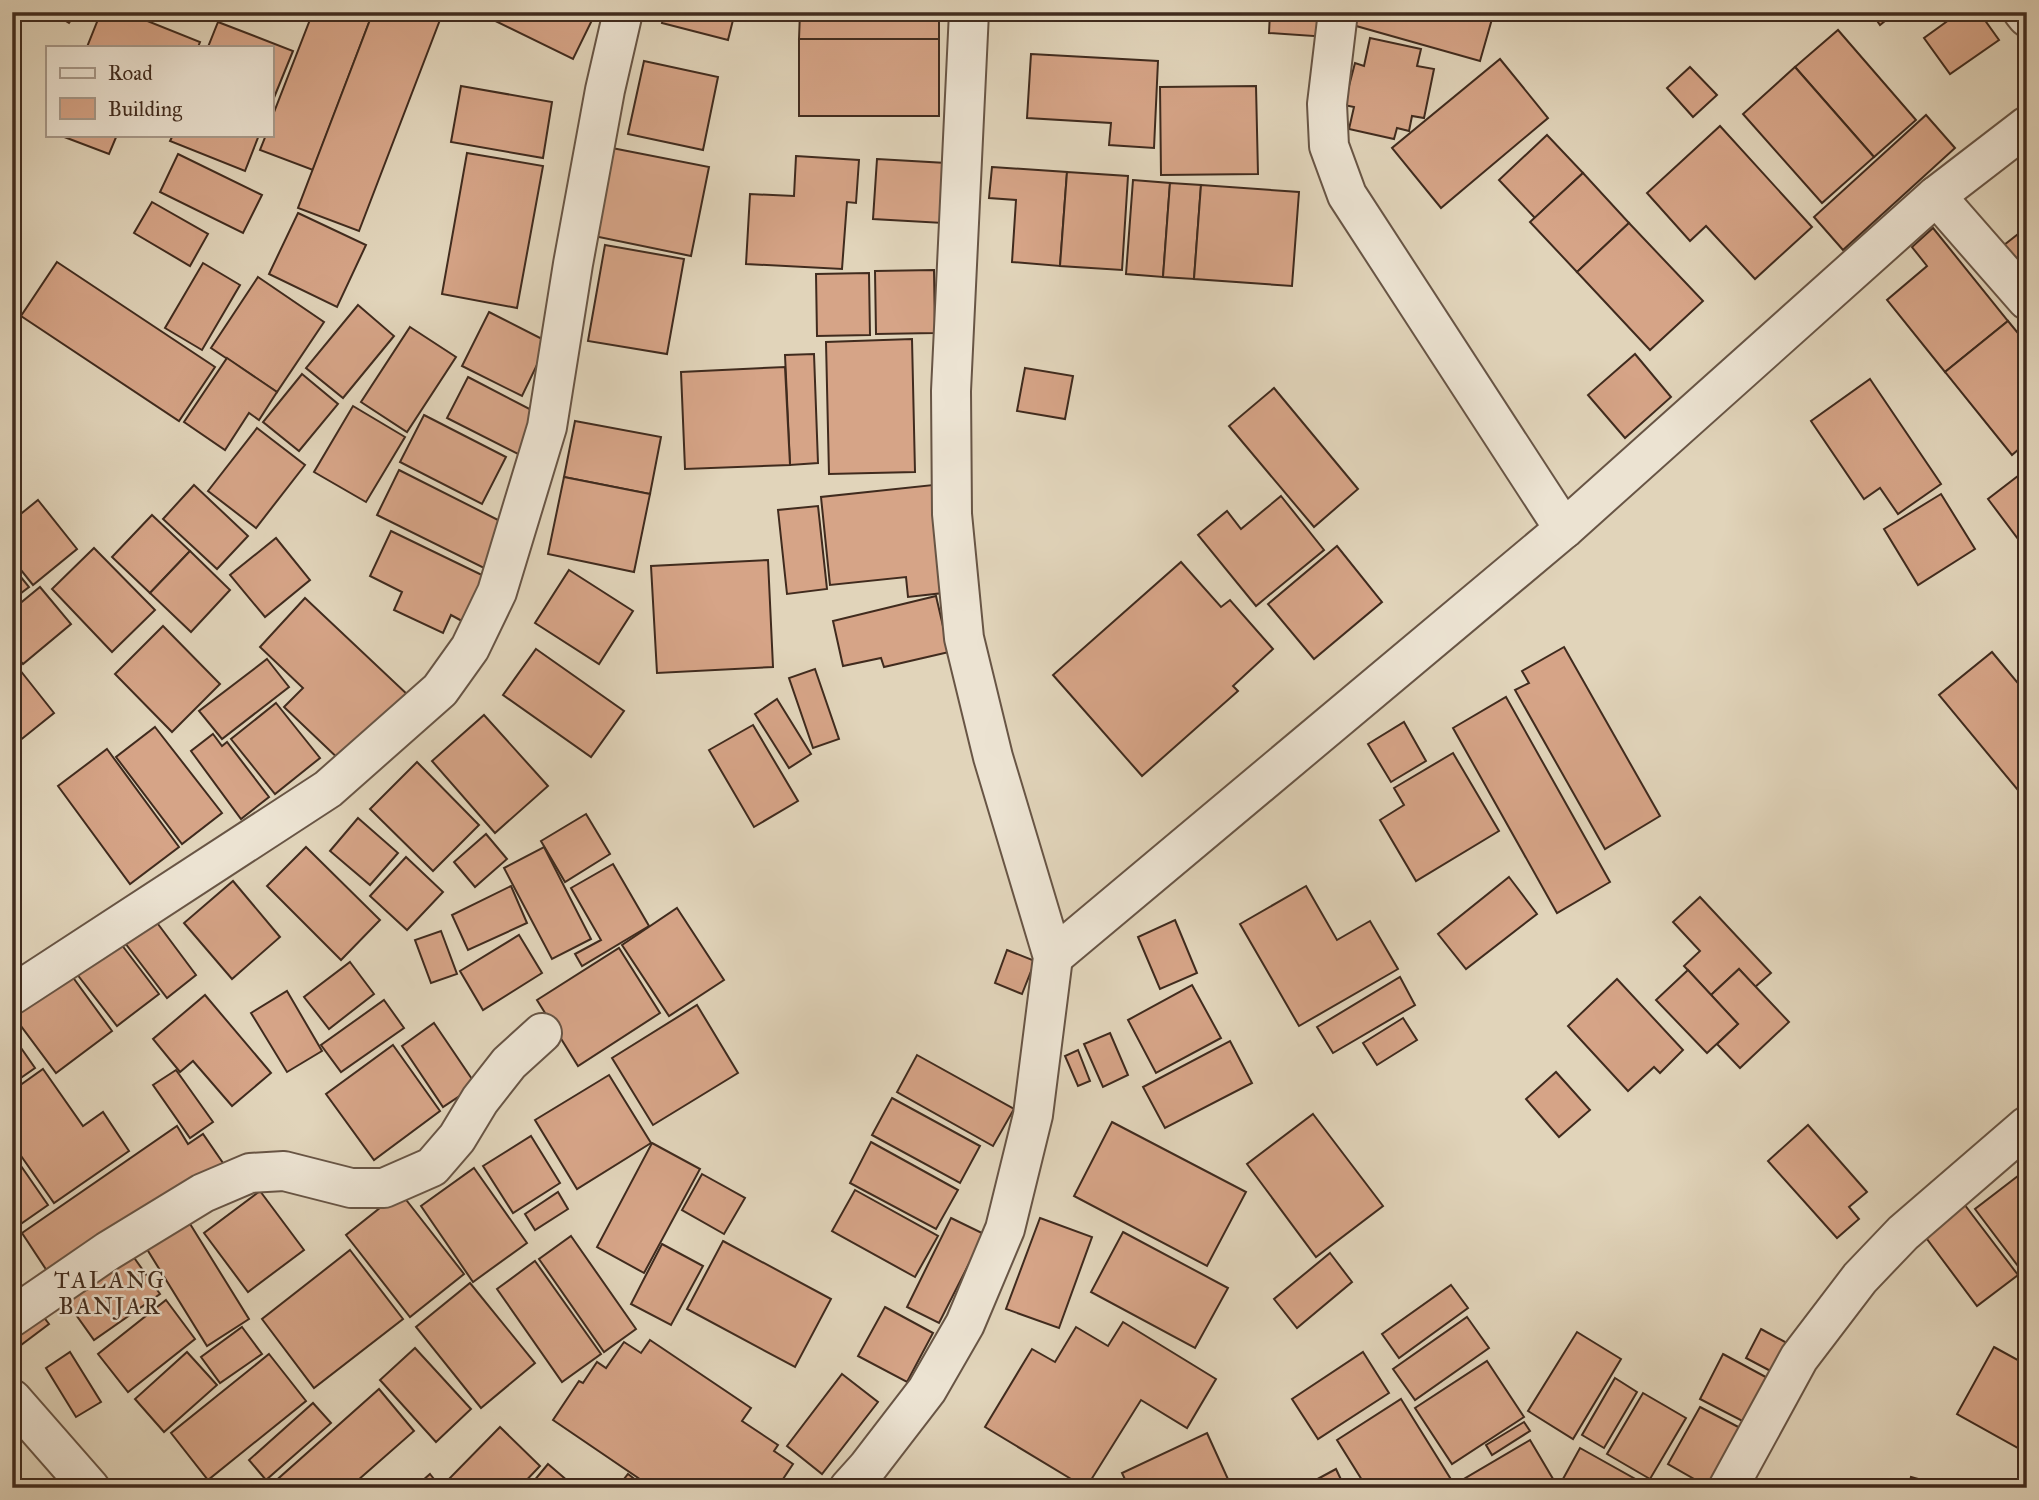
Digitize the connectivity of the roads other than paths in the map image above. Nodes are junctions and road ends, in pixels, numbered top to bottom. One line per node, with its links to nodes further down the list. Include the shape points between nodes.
1 (623, 12): 11 (street, via 602,103 547,427 496,592 470,648 440,690 328,789)
2 (970, 12): 10 (street, via 951,391 952,514 964,638 993,758)
3 (1338, 12): 9 (street, via 1328,104 1329,146 1347,195)
4 (2023, 12): 5 (street)
5 (2027, 17)
6 (2027, 126): 7 (street)
7 (1936, 196): 8 (street); 9 (street)
8 (2027, 300)
9 (1564, 529): 10 (street)
10 (1053, 957): 18 (street, via 1032,1115 1005,1229 965,1324 927,1390)
11 (12, 995)
12 (542, 1033): 14 (street, via 509,1063 432,1167 384,1188 351,1188 284,1171 250,1173 202,1193)
13 (2027, 1126): 16 (street, via 1903,1233 1860,1278 1799,1358)
14 (12, 1317)
15 (12, 1399): 17 (street)
16 (1749, 1448): 19 (street); 20 (street)
17 (90, 1488)
18 (849, 1488)
19 (1728, 1488)
20 (1752, 1488)

